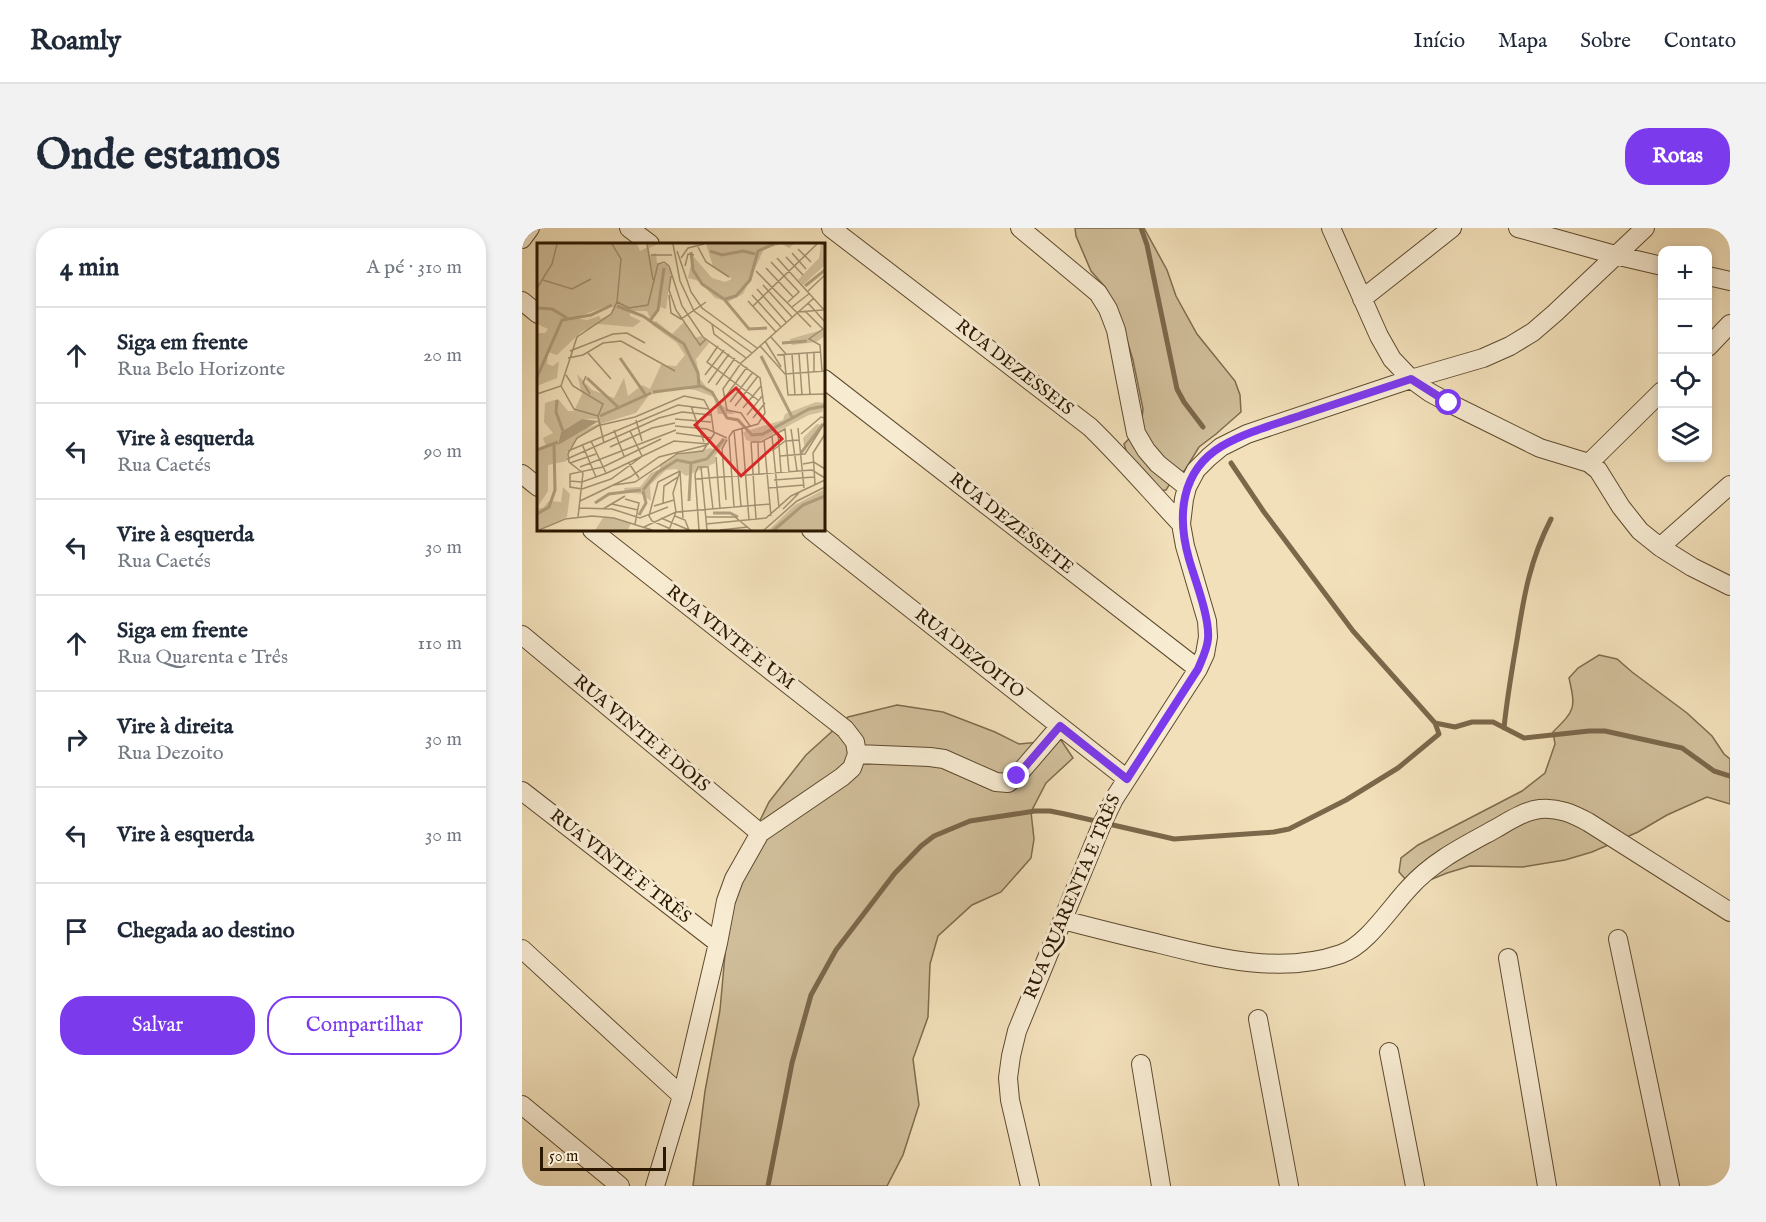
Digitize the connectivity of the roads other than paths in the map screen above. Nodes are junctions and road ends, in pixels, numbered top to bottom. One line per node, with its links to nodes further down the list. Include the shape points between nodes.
1 (530, 228): 9 (street)
2 (629, 228): 10 (street)
3 (831, 228): 28 (street, RUA DEZESSEIS, via 1090,427)
4 (1020, 228): 27 (street, via 1098,293 1116,330 1136,433 1158,464)
5 (1331, 228): 15 (street)
6 (1452, 228): 15 (street)
7 (1518, 228): 11 (street)
8 (1645, 228): 11 (street)
9 (522, 239)
10 (649, 243)
11 (1614, 255): 12 (street); 20 (street, via 1533,332 1484,358)
12 (1658, 265)
13 (1712, 277): 14 (street)
14 (1730, 281)
15 (1362, 299): 20 (street, via 1392,359)
16 (522, 301): 17 (street)
17 (537, 313)
18 (1730, 324): 19 (street)
19 (1712, 342)
20 (1411, 379): 23 (street, via 1449,403 1540,448); 27 (street, via 1247,434 1221,447 1196,470)
21 (825, 380): 34 (street, RUA DEZESSETE)
22 (1658, 395): 23 (street)
23 (1589, 463): 31 (street, via 1640,531)
24 (522, 474): 26 (street)
25 (1730, 485): 31 (street)
26 (537, 486)
27 (1187, 487): 28 (street, RUA QUARENTA E TRÊS)
28 (1182, 524): 34 (street, RUA QUARENTA E TRÊS, via 1207,621 1205,654)
29 (593, 531): 36 (street, RUA VINTE E UM, via 845,729)
30 (813, 531): 35 (street, RUA DEZOITO)
31 (1660, 547): 32 (street)
32 (1730, 586)
33 (522, 635): 39 (street, RUA VINTE E DOIS)
34 (1198, 669): 37 (street, RUA QUARENTA E TRÊS)
35 (1060, 726): 36 (street, via 1008,783 930,756); 37 (street, RUA DEZOITO)
36 (858, 754): 39 (street, via 852,768 842,777)
37 (1127, 779): 41 (street, RUA QUARENTA E TRÊS, via 1102,824)
38 (522, 791): 43 (street, RUA VINTE E TRÊS)
39 (760, 833): 43 (street, via 734,879)
40 (1730, 912): 41 (street, via 1588,822 1563,811 1542,808 1522,814 1445,856 1409,887 1362,940 1341,954 1305,962 1246,962 1210,957)
41 (1063, 920): 53 (street, RUA QUARENTA E TRÊS, via 1017,1031 1008,1078)
42 (1618, 939): 58 (street)
43 (718, 943): 49 (street)
44 (522, 949): 49 (street)
45 (1508, 958): 57 (street)
46 (1258, 1019): 55 (street)
47 (1389, 1052): 56 (street)
48 (1141, 1064): 54 (street)
49 (682, 1096): 52 (street)
50 (522, 1105): 51 (street)
51 (620, 1186)
52 (655, 1186)
53 (1030, 1186)
54 (1161, 1186)
55 (1289, 1186)
56 (1415, 1186)
57 (1547, 1186)
58 (1670, 1186)

